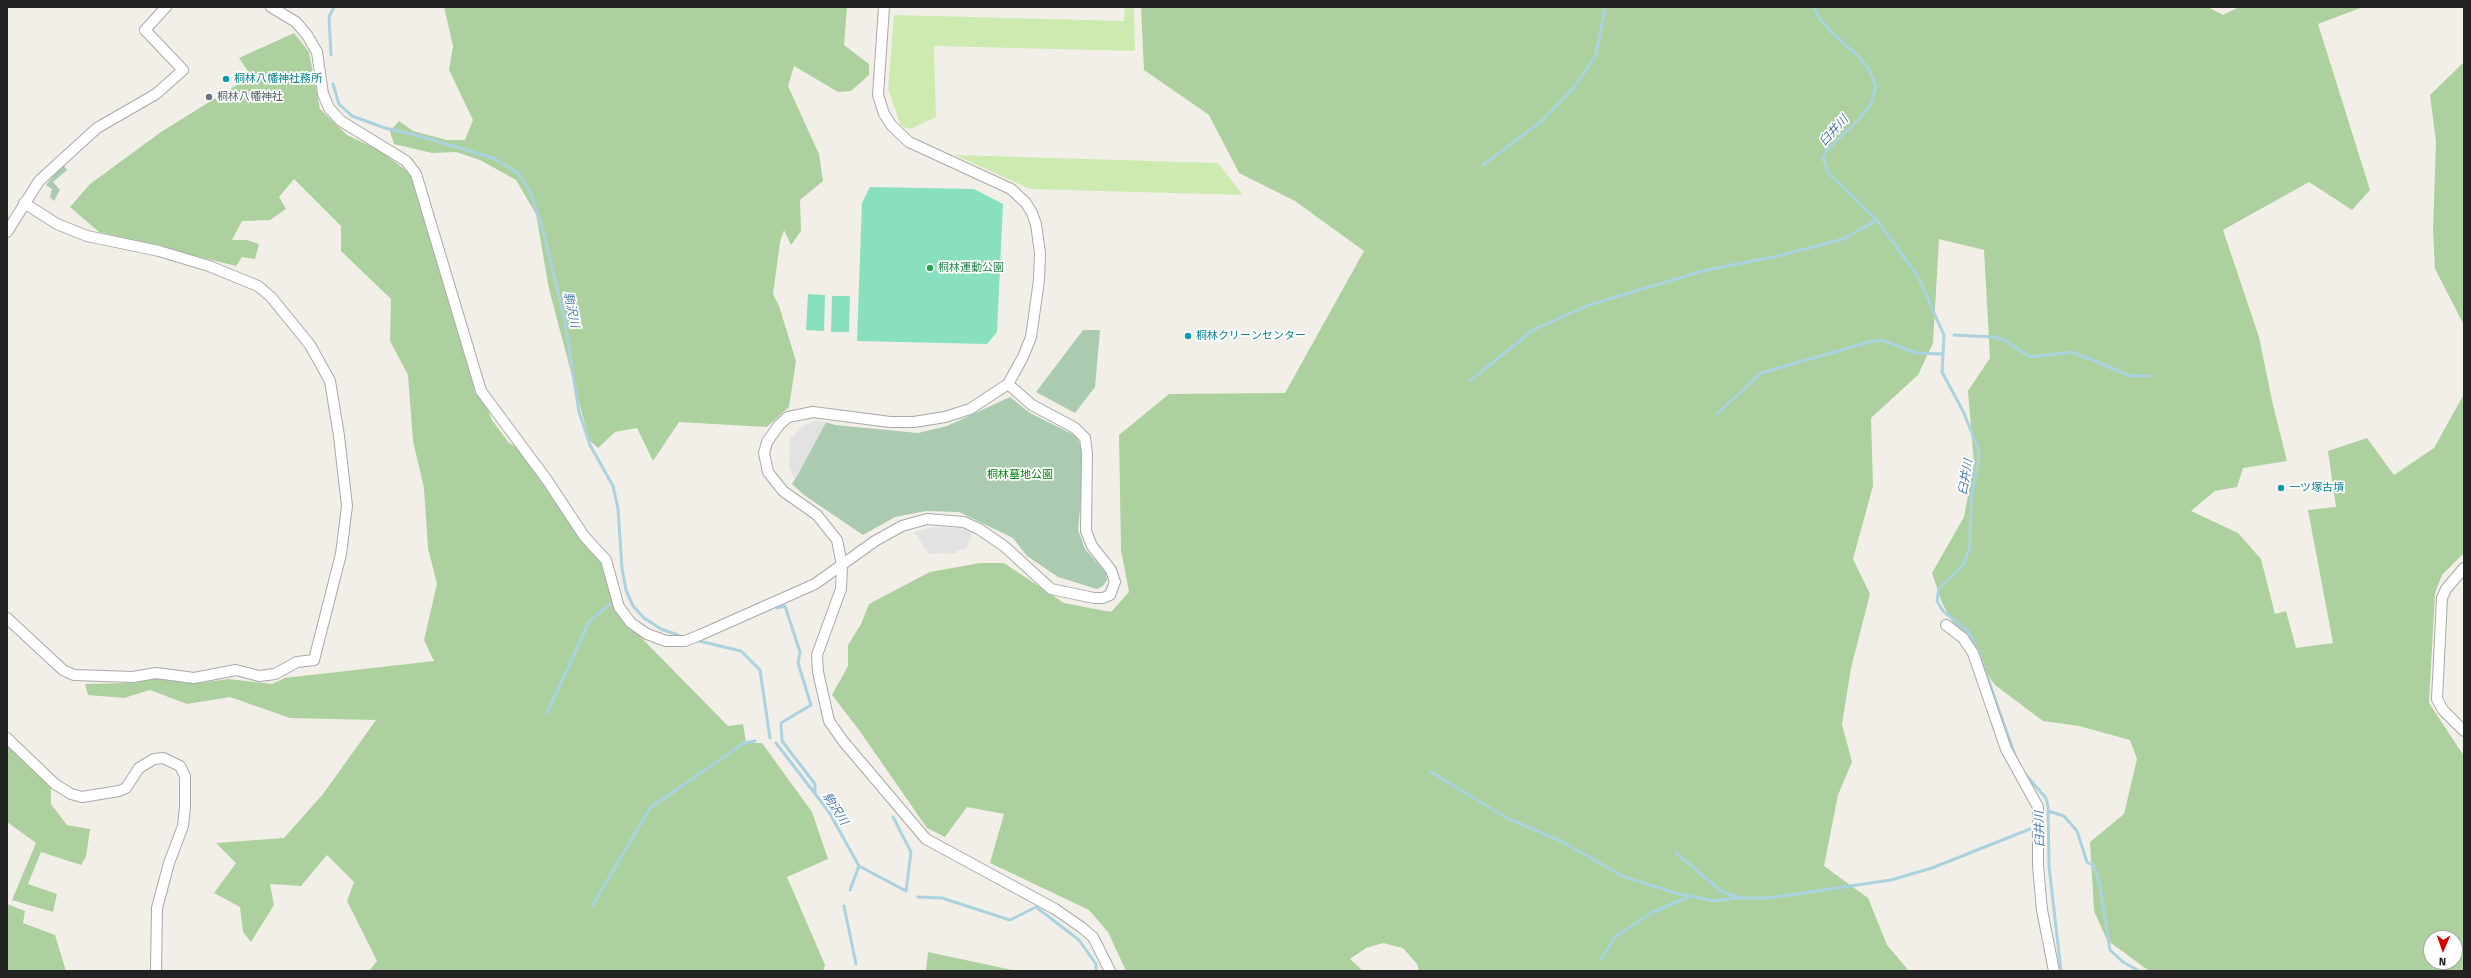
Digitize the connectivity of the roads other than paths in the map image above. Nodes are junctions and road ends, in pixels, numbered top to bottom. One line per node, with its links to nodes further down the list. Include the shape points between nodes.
1 (166, 7): 4 (street, via 145,30 183,70 156,94 97,128 39,181)
2 (271, 7): 7 (street, via 296,22 317,52 323,94 329,108 341,121 406,161 416,174 481,391 584,536 606,560 619,607 631,623 647,634 666,641 685,641 816,584)
3 (884, 7): 6 (street, via 878,95 884,114 892,126 909,142 1011,189 1026,203 1036,224 1040,253 1039,280 1031,337)
4 (24, 203): 5 (street); 9 (street, via 57,224 87,236 159,251 209,266 258,286 271,297 310,346 330,381 347,506 341,554 314,660 297,662 275,674 259,676 236,670 194,678 156,673 133,678 74,675 63,670)
5 (7, 232)
6 (1008, 384): 7 (street, via 970,409 945,417 914,422 890,422 813,412 788,417 779,425 767,442 764,452 768,472 783,491 828,526 837,540); 7 (street, via 1032,405 1075,428 1084,438 1087,453 1086,531 1092,546 1111,570 1115,582 1110,595 1094,598 1051,589 1004,546 979,529 964,522 948,520 927,519 902,526 875,541)
7 (842, 565): 14 (street, via 841,589 817,655 819,678 829,722 926,839 1054,909 1081,927 1093,937)
8 (2464, 568): 11 (street, via 2446,589 2442,598 2437,699 2443,710)
9 (7, 618)
10 (1946, 625): 15 (street, via 1963,638 1973,653 2006,749 2038,807 2038,866 2042,910)
11 (2464, 730)
12 (7, 738): 13 (street, via 56,784 71,794 82,797 126,788 139,768 154,759 163,758 180,766 185,776 183,826 169,864 158,908)
13 (156, 971)
14 (1110, 971)
15 (2054, 971)

